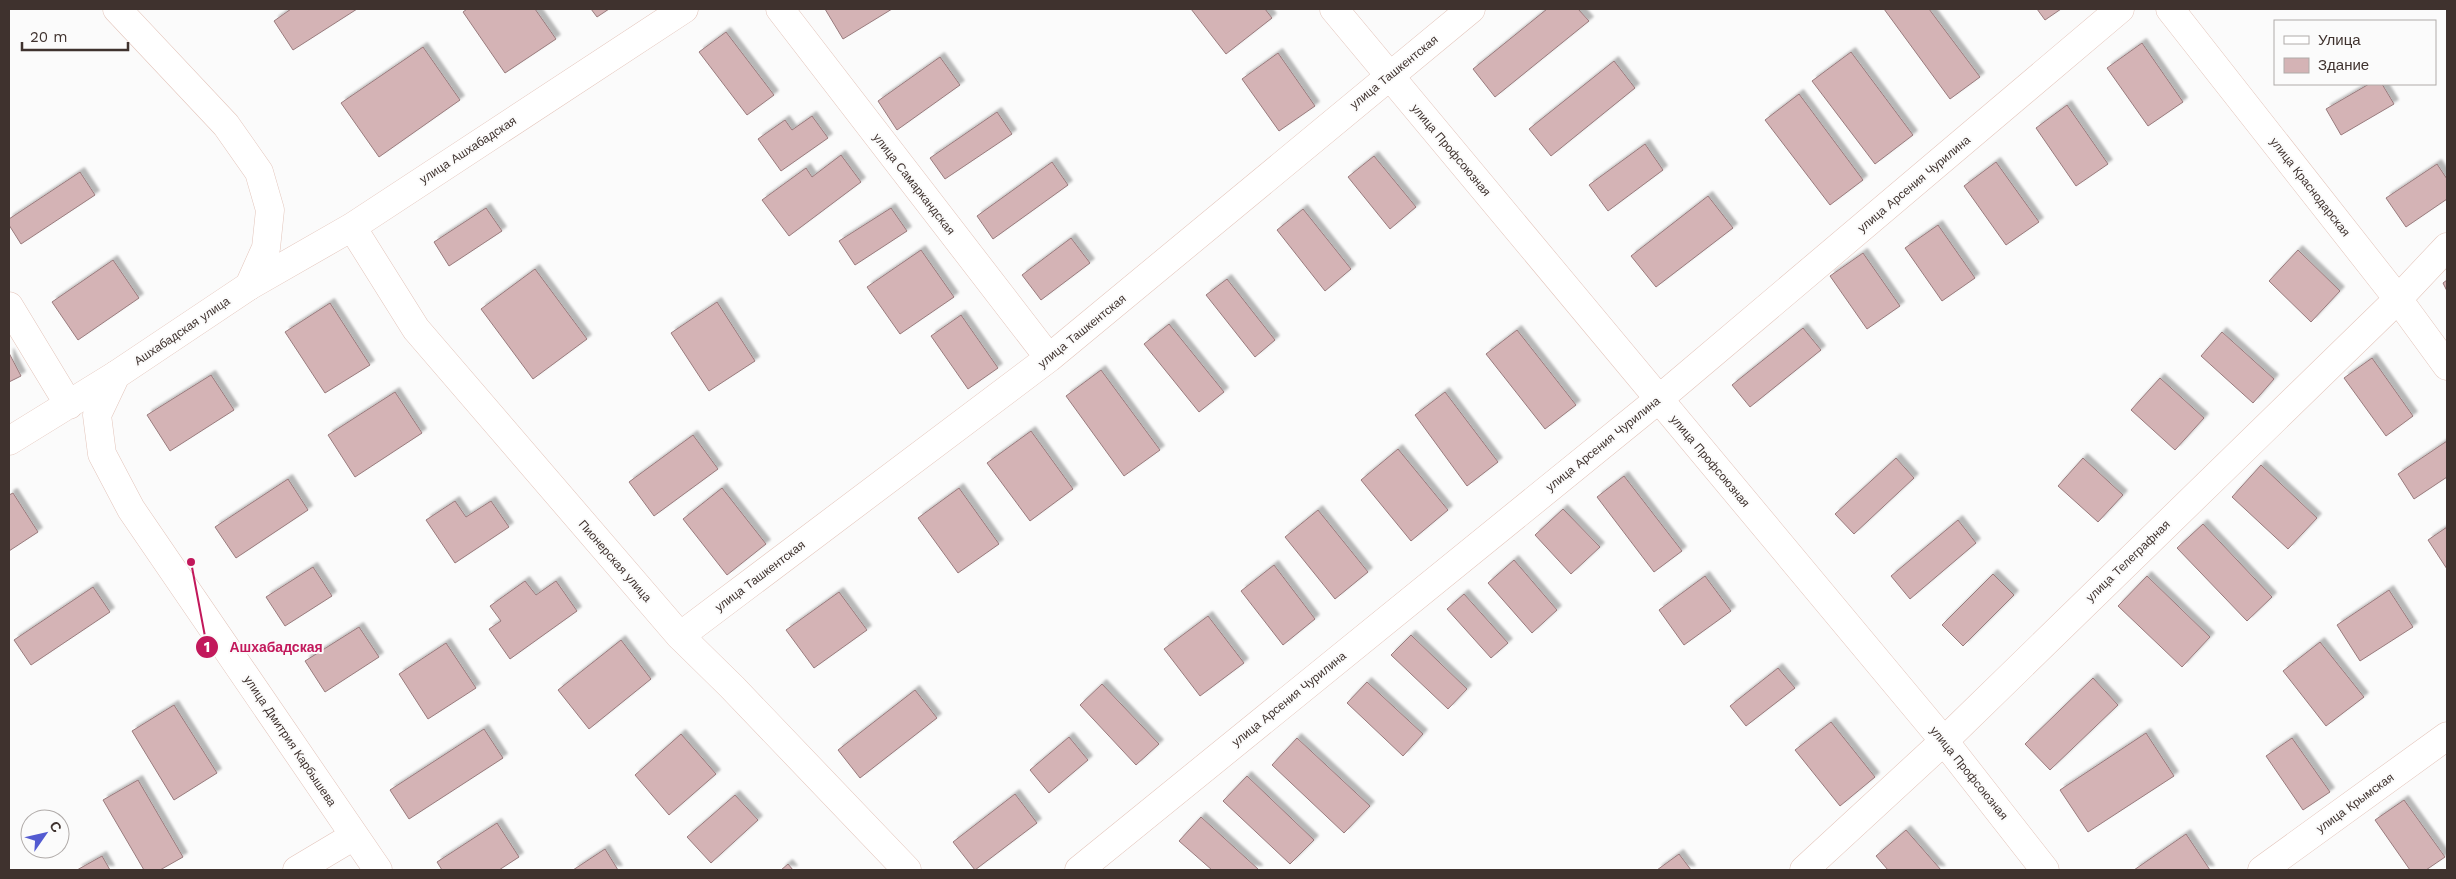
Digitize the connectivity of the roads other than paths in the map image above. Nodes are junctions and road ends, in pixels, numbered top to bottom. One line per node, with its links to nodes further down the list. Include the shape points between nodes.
1 (117, 9): 11 (street, via 226,126 259,172 270,210 266,248)
2 (684, 9): 9 (street, улица Ашхабадская)
3 (780, 9): 14 (street, улица Самаркандская)
4 (1334, 9): 8 (street, улица Профсоюзная)
5 (1471, 9): 8 (street, улица Ташкентская)
6 (2120, 9): 17 (street, улица Арсения Чурилина)
7 (2170, 9): 12 (street, улица Краснодарская)
8 (1390, 76): 14 (street, улица Ташкентская); 17 (street, улица Профсоюзная)
9 (352, 226): 11 (street, улица Ашхабадская); 20 (street, Пионерская улица, via 416,329)
10 (2447, 247): 12 (street, улица Телеграфная)
11 (248, 286): 16 (street, Ашхабадская улица)
12 (2398, 299): 15 (street, улица Краснодарская); 22 (street, улица Телеграфная)
13 (9, 306): 18 (street)
14 (1049, 358): 20 (street, улица Ташкентская)
15 (2447, 366)
16 (116, 375): 18 (street); 23 (street, улица Дмитрия Карбышева, via 97,416 102,454 131,509)
17 (1659, 399): 22 (street, улица Профсоюзная); 27 (street, улица Арсения Чурилина)
18 (68, 405): 19 (street)
19 (9, 441)
20 (680, 636): 26 (street, Пионерская улица)
21 (2447, 736): 30 (street, улица Крымская)
22 (1944, 741): 28 (street, улица Телеграфная); 29 (street, улица Профсоюзная)
23 (354, 836): 24 (street); 25 (street, улица Дмитрия Карбышева)
24 (297, 870)
25 (378, 870)
26 (907, 870)
27 (1079, 870)
28 (1804, 870)
29 (2045, 870)
30 (2262, 870)

